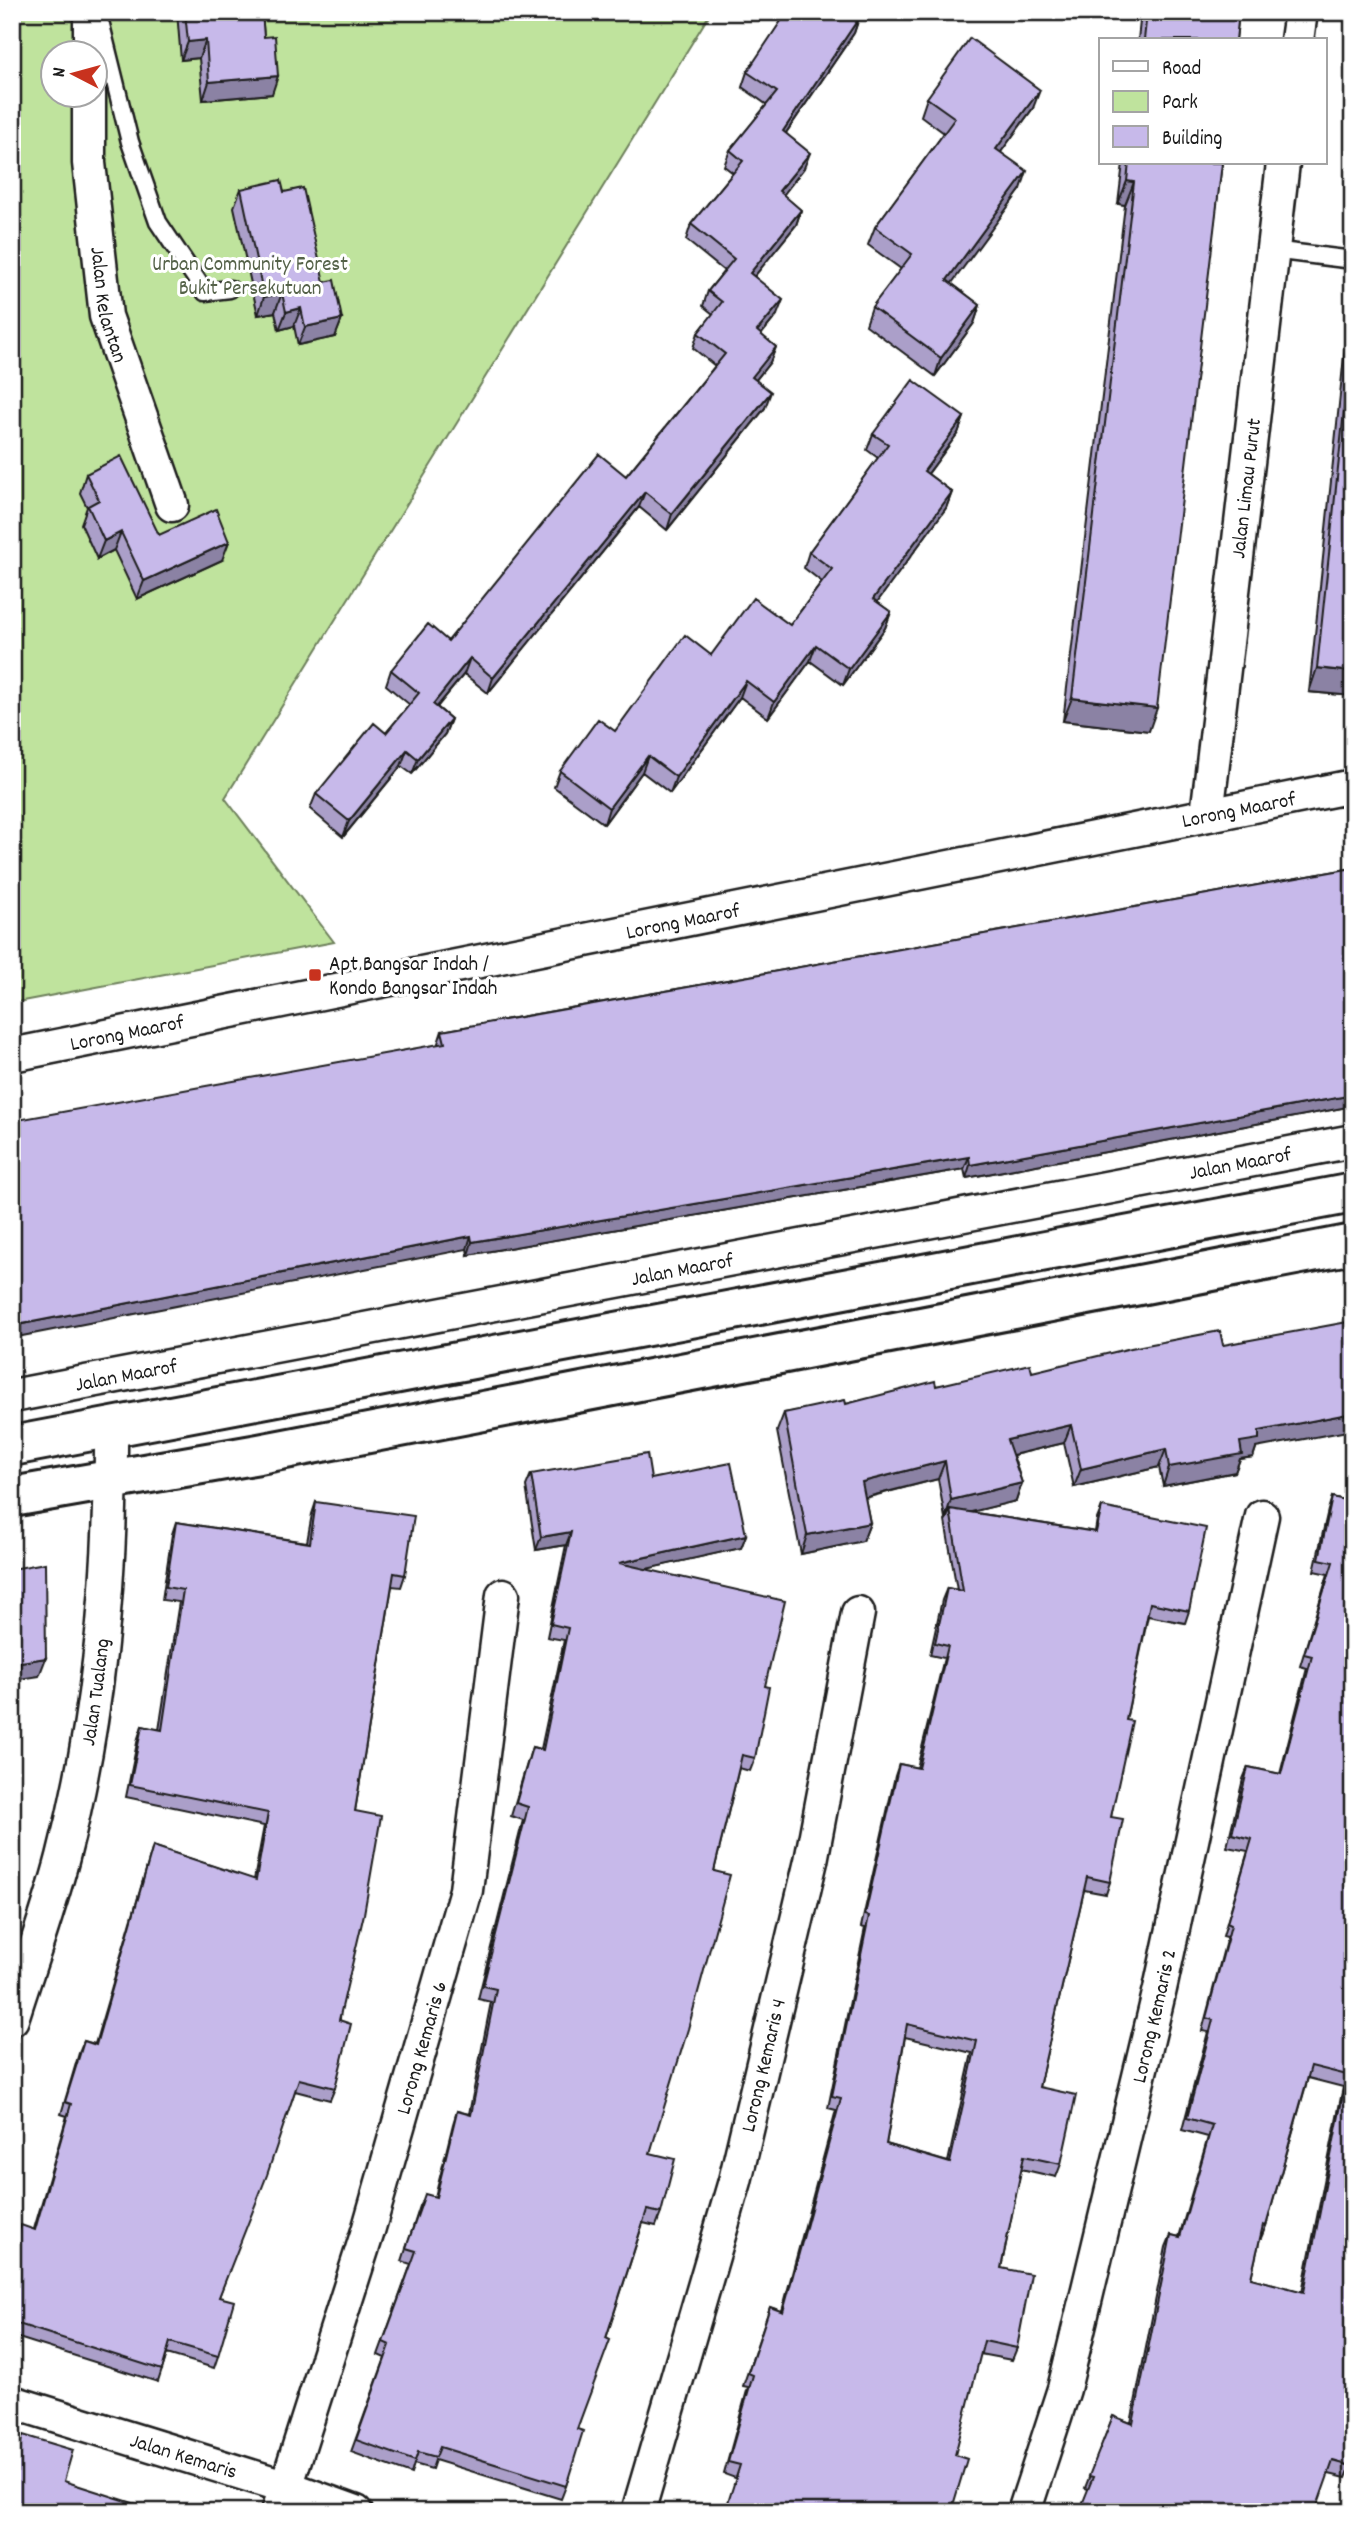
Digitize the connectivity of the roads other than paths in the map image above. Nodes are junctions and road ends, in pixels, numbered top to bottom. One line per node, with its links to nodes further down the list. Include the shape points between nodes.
1 (90, 12): 4 (street)
2 (99, 12): 10 (lane, via 130,142 158,222 205,292)
3 (1301, 12): 5 (street)
4 (90, 38)
5 (1297, 38)
6 (89, 108): 11 (street, Jalan Kelantan, via 89,163 106,316)
7 (1283, 164): 8 (street, Jalan Limau Purut)
8 (1272, 250): 9 (lane); 13 (street, Jalan Limau Purut)
9 (1353, 260)
10 (230, 289)
11 (172, 505)
12 (1353, 786): 13 (street, Lorong Maarof)
13 (1207, 815): 14 (street, Lorong Maarof)
14 (12, 1055)
15 (1353, 1141): 18 (street, Jalan Maarof)
16 (1353, 1193): 19 (main road)
17 (1353, 1244): 21 (main road)
18 (12, 1396)
19 (111, 1429): 20 (main road); 21 (street, Jalan Tualang)
20 (12, 1446)
21 (111, 1481): 22 (main road); 26 (street, Jalan Tualang, via 96,1688 63,1856)
22 (12, 1497)
23 (1262, 1516): 32 (street, Lorong Kemaris 2, via 1160,1989 1067,2376)
24 (503, 1595): 29 (street, Lorong Kemaris 6, via 466,1889 368,2231)
25 (858, 1613): 31 (street, Lorong Kemaris 4, via 810,1861 735,2181)
26 (23, 1946): 27 (street, Jalan Tualang)
27 (12, 2019)
28 (12, 2402): 29 (street, Jalan Kemaris)
29 (282, 2499): 30 (street, Jalan Kemaris)
30 (356, 2512)
31 (638, 2512)
32 (1024, 2512)

